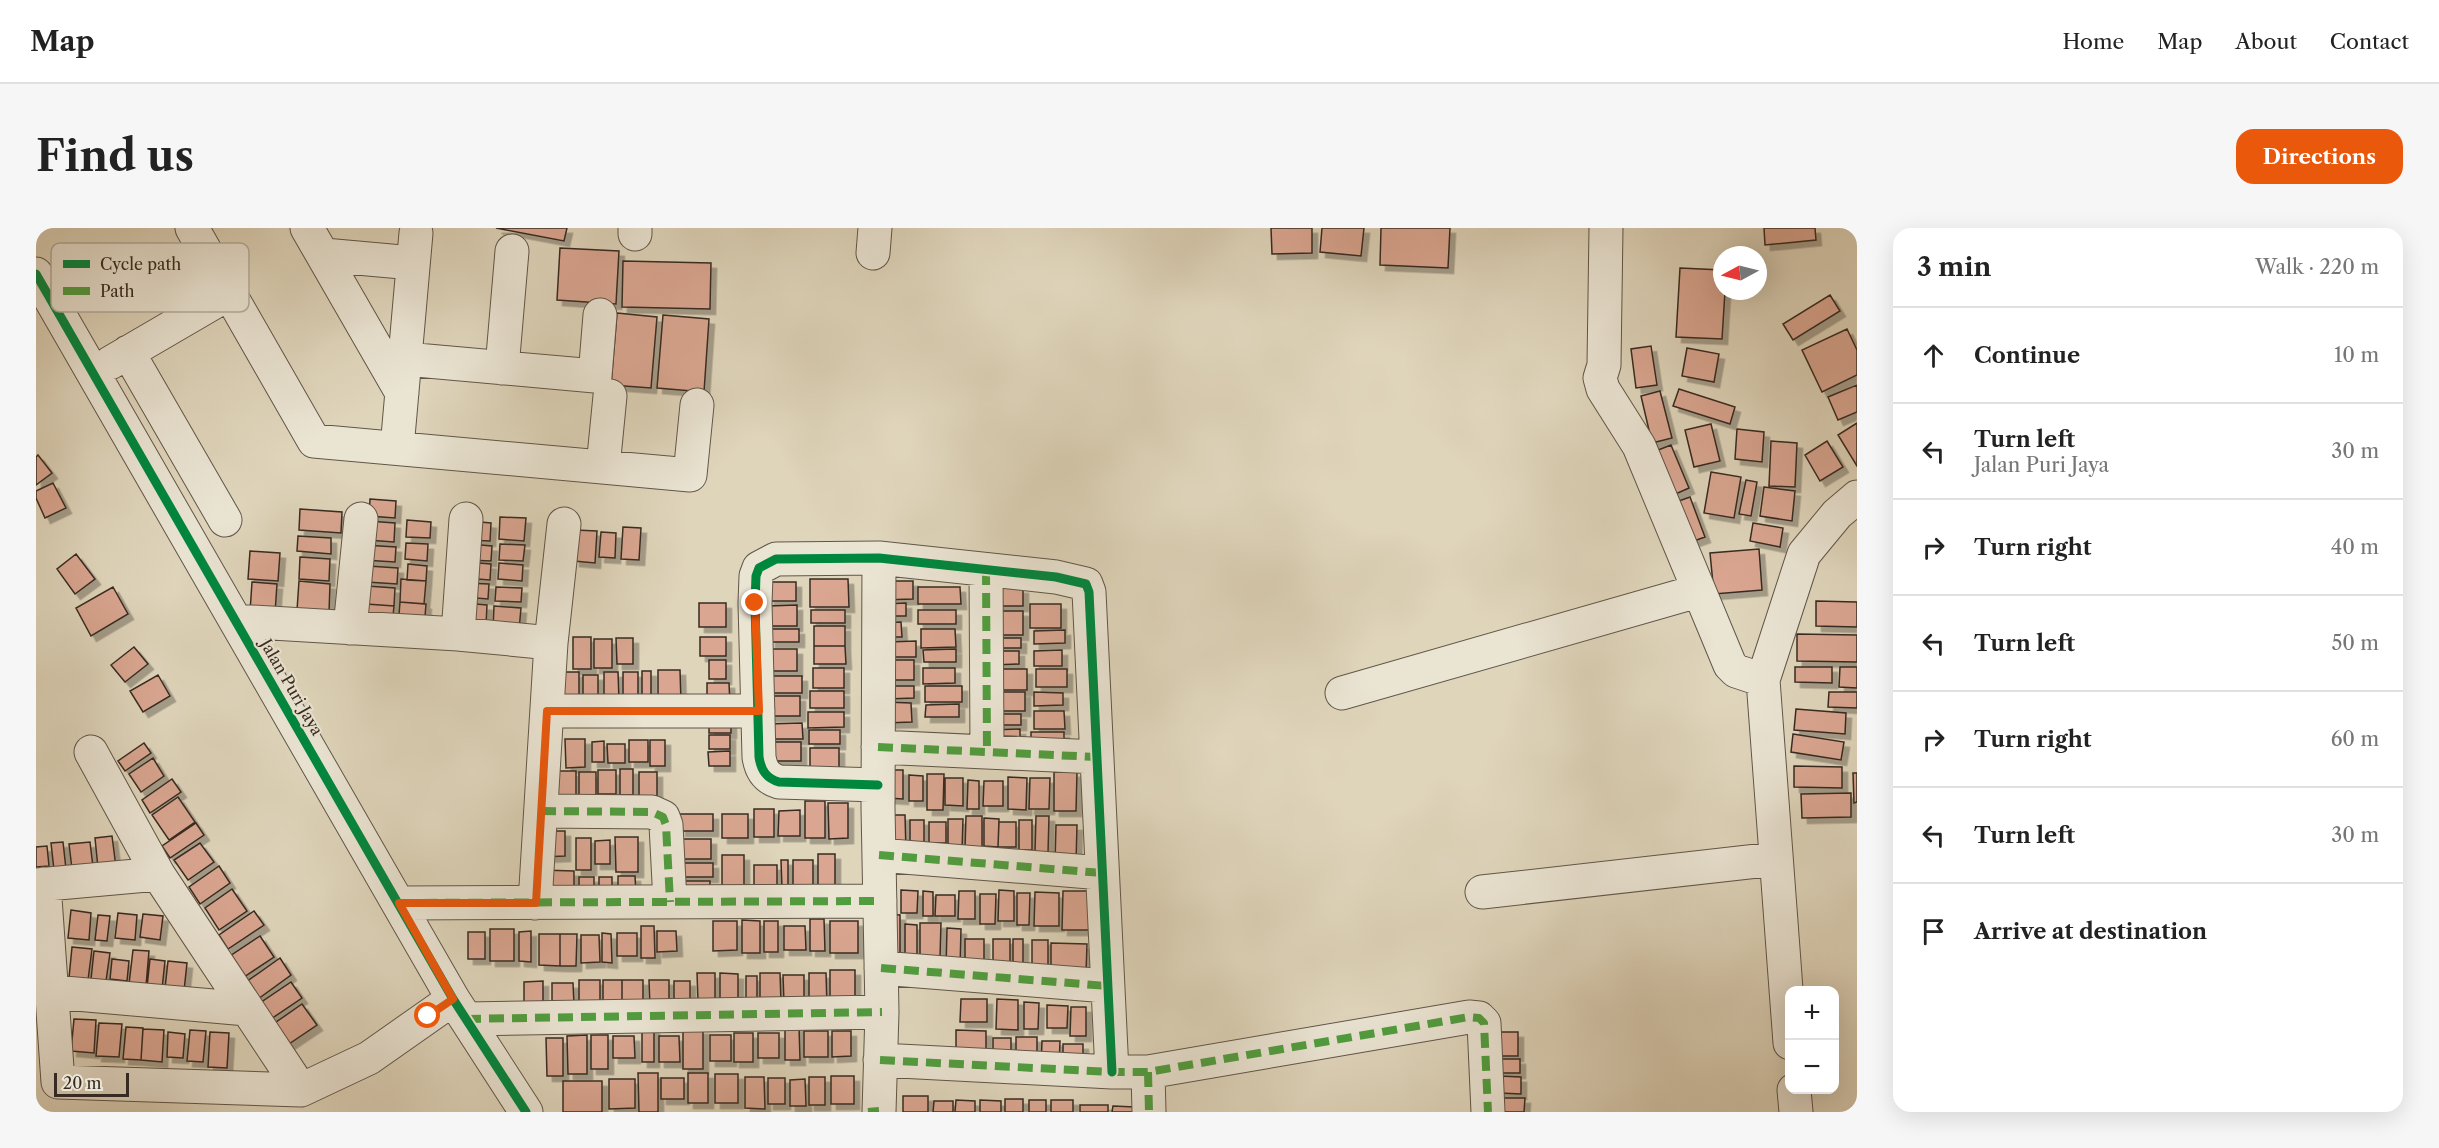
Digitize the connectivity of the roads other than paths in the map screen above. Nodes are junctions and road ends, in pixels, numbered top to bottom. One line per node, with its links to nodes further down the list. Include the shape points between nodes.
1 (192, 228): 4 (street)
2 (1606, 228): 28 (street, via 1602,389 1639,446)
3 (316, 242): 13 (street, via 415,248); 16 (street)
4 (201, 243)
5 (512, 251): 14 (street)
6 (36, 274): 7 (street, Jalan Puri Jaya)
7 (51, 300)
8 (58, 312): 15 (street, Jalan Puri Jaya)
9 (197, 312): 12 (street)
10 (241, 312): 19 (street, via 314,441)
11 (600, 315): 14 (street, via 595,376)
12 (128, 352): 15 (street); 24 (street)
13 (405, 359): 14 (street); 16 (street)
14 (502, 368)
15 (93, 373): 29 (street, Jalan Puri Jaya)
16 (402, 393): 19 (street)
17 (610, 396): 20 (street)
18 (697, 405): 20 (street, via 690,475)
19 (397, 448): 20 (street)
20 (603, 467)
21 (1857, 497): 33 (street, via 1837,514 1804,554)
22 (362, 519): 30 (street)
23 (466, 519): 31 (street)
24 (225, 520)
25 (564, 524): 32 (street)
26 (879, 558): 27 (street); 36 (street, via 776,559 759,568 755,586); 37 (street)
27 (986, 570): 39 (street); 40 (street, via 1056,577 1088,587)
28 (1698, 591): 33 (street, via 1730,665); 34 (street)
29 (236, 621): 30 (street); 51 (street, Jalan Puri Jaya)
30 (350, 628): 31 (street)
31 (458, 634): 32 (street)
32 (551, 643): 35 (street)
33 (1763, 680): 44 (street)
34 (1342, 693)
35 (547, 711): 36 (street); 42 (street)
36 (759, 711): 41 (street, via 761,768 773,780)
37 (878, 747): 39 (street); 41 (street)
38 (91, 752): 46 (street)
39 (987, 752): 40 (street)
40 (1097, 757): 45 (street)
41 (878, 785): 43 (street)
42 (541, 811): 50 (street, via 652,812 663,817); 52 (street)
43 (879, 855): 45 (street); 49 (street)
44 (1775, 859): 48 (street); 59 (street)
45 (1102, 873): 54 (street)
46 (158, 874): 47 (street); 56 (street)
47 (40, 885): 55 (street)
48 (1482, 892)
49 (880, 901): 50 (street); 53 (street)
50 (670, 902): 52 (street)
51 (399, 903): 52 (street); 57 (street, Jalan Puri Jaya)
52 (536, 903)
53 (881, 968): 54 (street); 58 (street)
54 (1107, 986): 61 (street)
55 (53, 992): 56 (street); 63 (street, via 58,1082)
56 (247, 1009): 63 (street)
57 (449, 1011): 58 (street); 63 (street, via 369,1058); 65 (street, Jalan Puri Jaya)
58 (882, 1012): 60 (street)
59 (1790, 1040)
60 (880, 1060): 61 (street); 67 (street)
61 (1112, 1072): 62 (street)
62 (1148, 1072): 68 (street); 69 (street, via 1479,1018 1484,1023)
63 (301, 1090)
64 (1794, 1094): 70 (street)
65 (526, 1112)
66 (868, 1112): 67 (street)
67 (879, 1112)
68 (1149, 1112)
69 (1488, 1112)
70 (1796, 1112)

